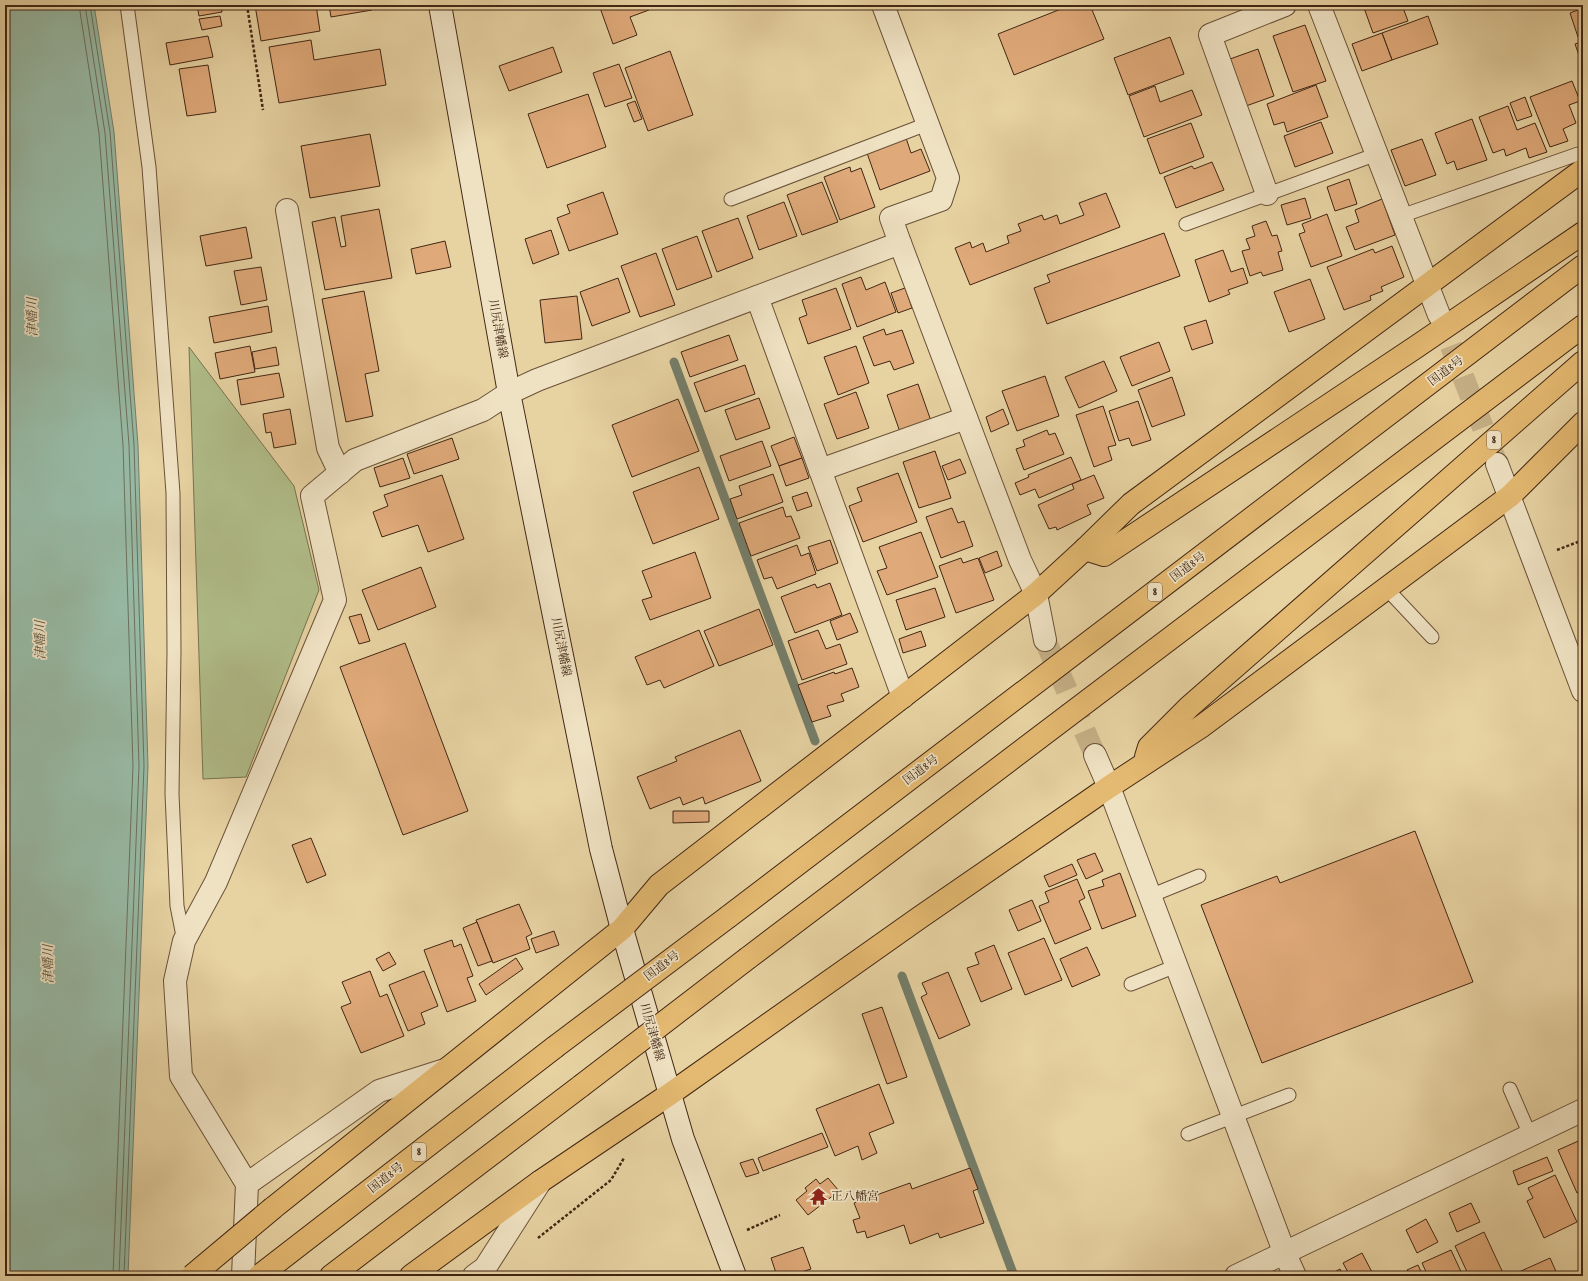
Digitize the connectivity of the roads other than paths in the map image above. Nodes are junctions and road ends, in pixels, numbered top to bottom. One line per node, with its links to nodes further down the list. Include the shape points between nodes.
1 (127, 5): 42 (lane, via 149,167 173,493 172,794 177,906)
2 (440, 5): 22 (street, 川尻津幡線)
3 (883, 5): 6 (street)
4 (1285, 5): 9 (street, via 1210,35)
5 (1319, 5): 7 (street)
6 (927, 124): 10 (lane); 15 (street, via 948,178 941,200 891,218)
7 (1377, 154): 9 (lane); 12 (street)
8 (1580, 162): 12 (lane); 17 (highway)
9 (1267, 194): 13 (lane)
10 (731, 199)
11 (287, 210): 27 (street, via 328,448)
12 (1401, 216): 17 (street)
13 (1186, 224)
14 (1583, 233): 29 (highway, via 1416,348 1104,555)
15 (900, 243): 18 (street); 23 (street)
16 (1583, 266): 58 (highway, 国道8号 / 8, bridge)
17 (1427, 284): 19 (street); 29 (highway, via 1131,504)
18 (757, 297): 22 (street, via 537,380); 26 (street)
19 (1439, 315)
20 (1583, 326): 59 (highway, bridge)
21 (1583, 362): 37 (highway, 8, via 1189,706 1149,747)
22 (509, 393): 27 (street, via 483,410 355,460); 41 (street, 川尻津幡線, via 601,849)
23 (966, 418): 26 (street); 31 (street, via 1020,560)
24 (1583, 423): 28 (highway)
25 (1497, 464): 28 (street)
26 (820, 470): 35 (street)
27 (340, 473): 42 (street, via 312,496 335,600 216,882)
28 (1510, 496): 30 (highway); 34 (street)
29 (1085, 549): 31 (highway)
30 (1386, 588): 32 (lane); 37 (highway, via 1202,726)
31 (1036, 594): 33 (street); 35 (highway)
32 (1432, 637)
33 (1045, 640)
34 (1583, 691)
35 (903, 697): 41 (highway, via 659,885)
36 (1095, 755): 38 (street)
37 (1144, 764): 38 (highway)
38 (1109, 787): 40 (street); 47 (highway)
39 (1199, 876): 40 (lane)
40 (1150, 896): 43 (street)
41 (622, 929): 45 (highway); 47 (street, 川尻津幡線)
42 (184, 941): 54 (street, via 175,981 181,1076)
43 (1176, 966): 44 (lane); 50 (street)
44 (1131, 984)
45 (447, 1069): 54 (street, via 379,1091); 56 (highway, bridge)
46 (1510, 1090): 52 (lane)
47 (670, 1094): 53 (highway); 62 (street, 川尻津幡線, via 683,1139)
48 (1289, 1095): 50 (lane)
49 (1583, 1110): 52 (street)
50 (1233, 1116): 51 (lane); 55 (street)
51 (1188, 1134)
52 (1530, 1135): 55 (street)
53 (541, 1181): 60 (highway); 61 (street, via 485,1268)
54 (247, 1184): 57 (street)
55 (1285, 1254): 63 (street); 64 (street)
56 (192, 1276)
57 (243, 1276)
58 (259, 1276)
59 (332, 1276)
60 (411, 1276)
61 (474, 1276)
62 (735, 1276)
63 (1236, 1276)
64 (1295, 1276)

